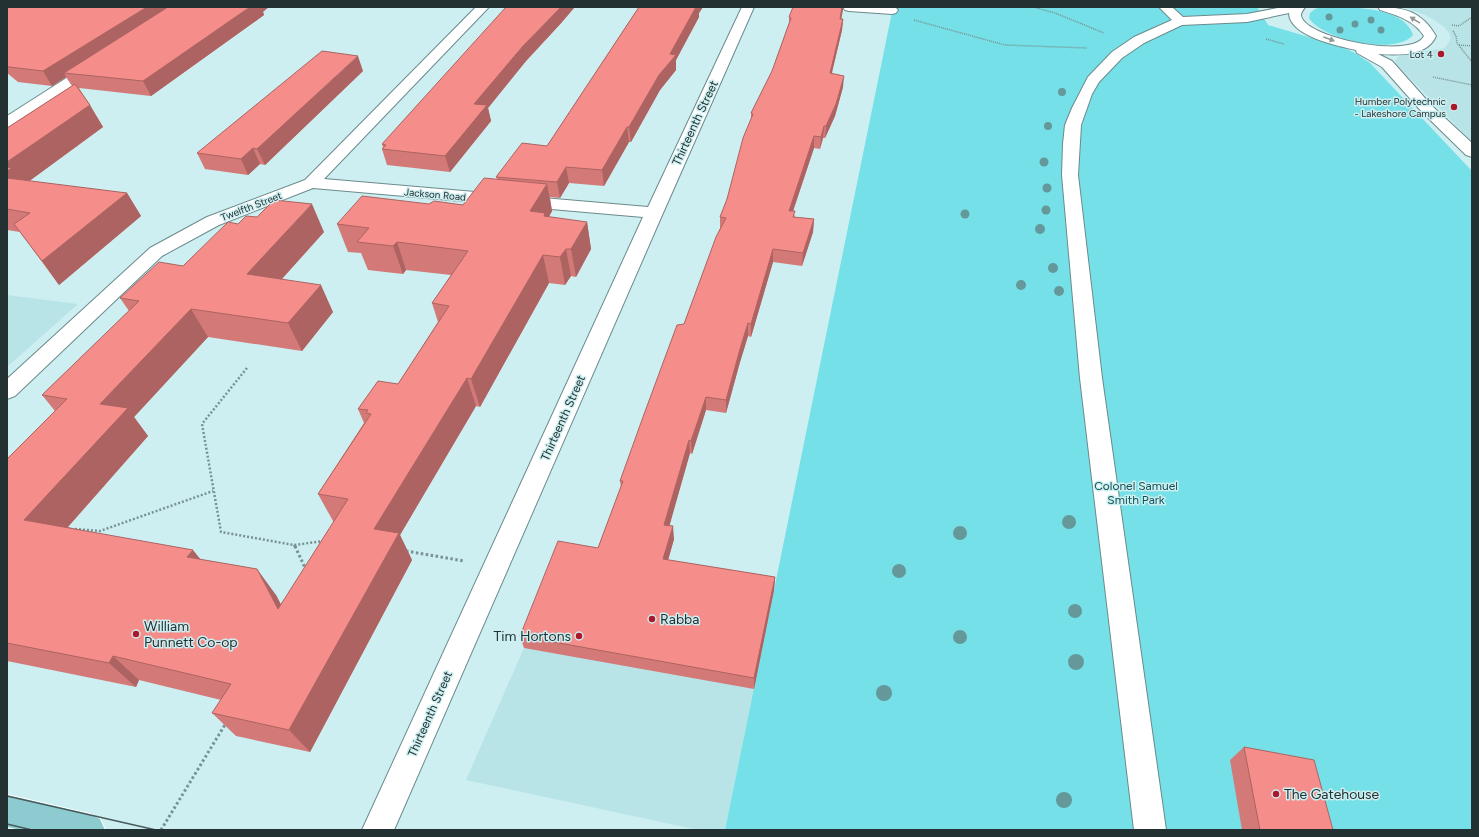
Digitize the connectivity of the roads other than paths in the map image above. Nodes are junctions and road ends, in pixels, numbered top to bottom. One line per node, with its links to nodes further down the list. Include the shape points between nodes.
1 (483, 7): 16 (street, Twelfth Street)
2 (748, 7): 17 (street, Thirteenth Street)
3 (849, 7): 6 (street)
4 (1384, 7): 11 (street, one-way to 4, via 1414,48 1426,43 1430,36 1426,28 1415,19)
5 (1298, 8): 8 (street); 9 (street, via 1295,15)
6 (892, 10)
7 (1172, 14): 8 (street); 22 (street, via 1125,49 1093,80 1073,125 1070,175 1091,378)
8 (1247, 18): 9 (street)
9 (1311, 32): 10 (street, one-way to 10)
10 (1351, 46): 11 (street); 13 (street, via 1372,54)
11 (1396, 50): 13 (street, via 1389,56)
12 (107, 58): 14 (street)
13 (1387, 64): 15 (street, via 1427,109)
14 (7, 123)
15 (1472, 152)
16 (310, 183): 17 (street, Jackson Road); 18 (street, Twelfth Street, via 212,221 156,252)
17 (654, 213): 21 (street, Thirteenth Street)
18 (7, 391)
19 (7, 811): 20 (main road)
20 (89, 830)
21 (378, 830)
22 (1150, 830)

